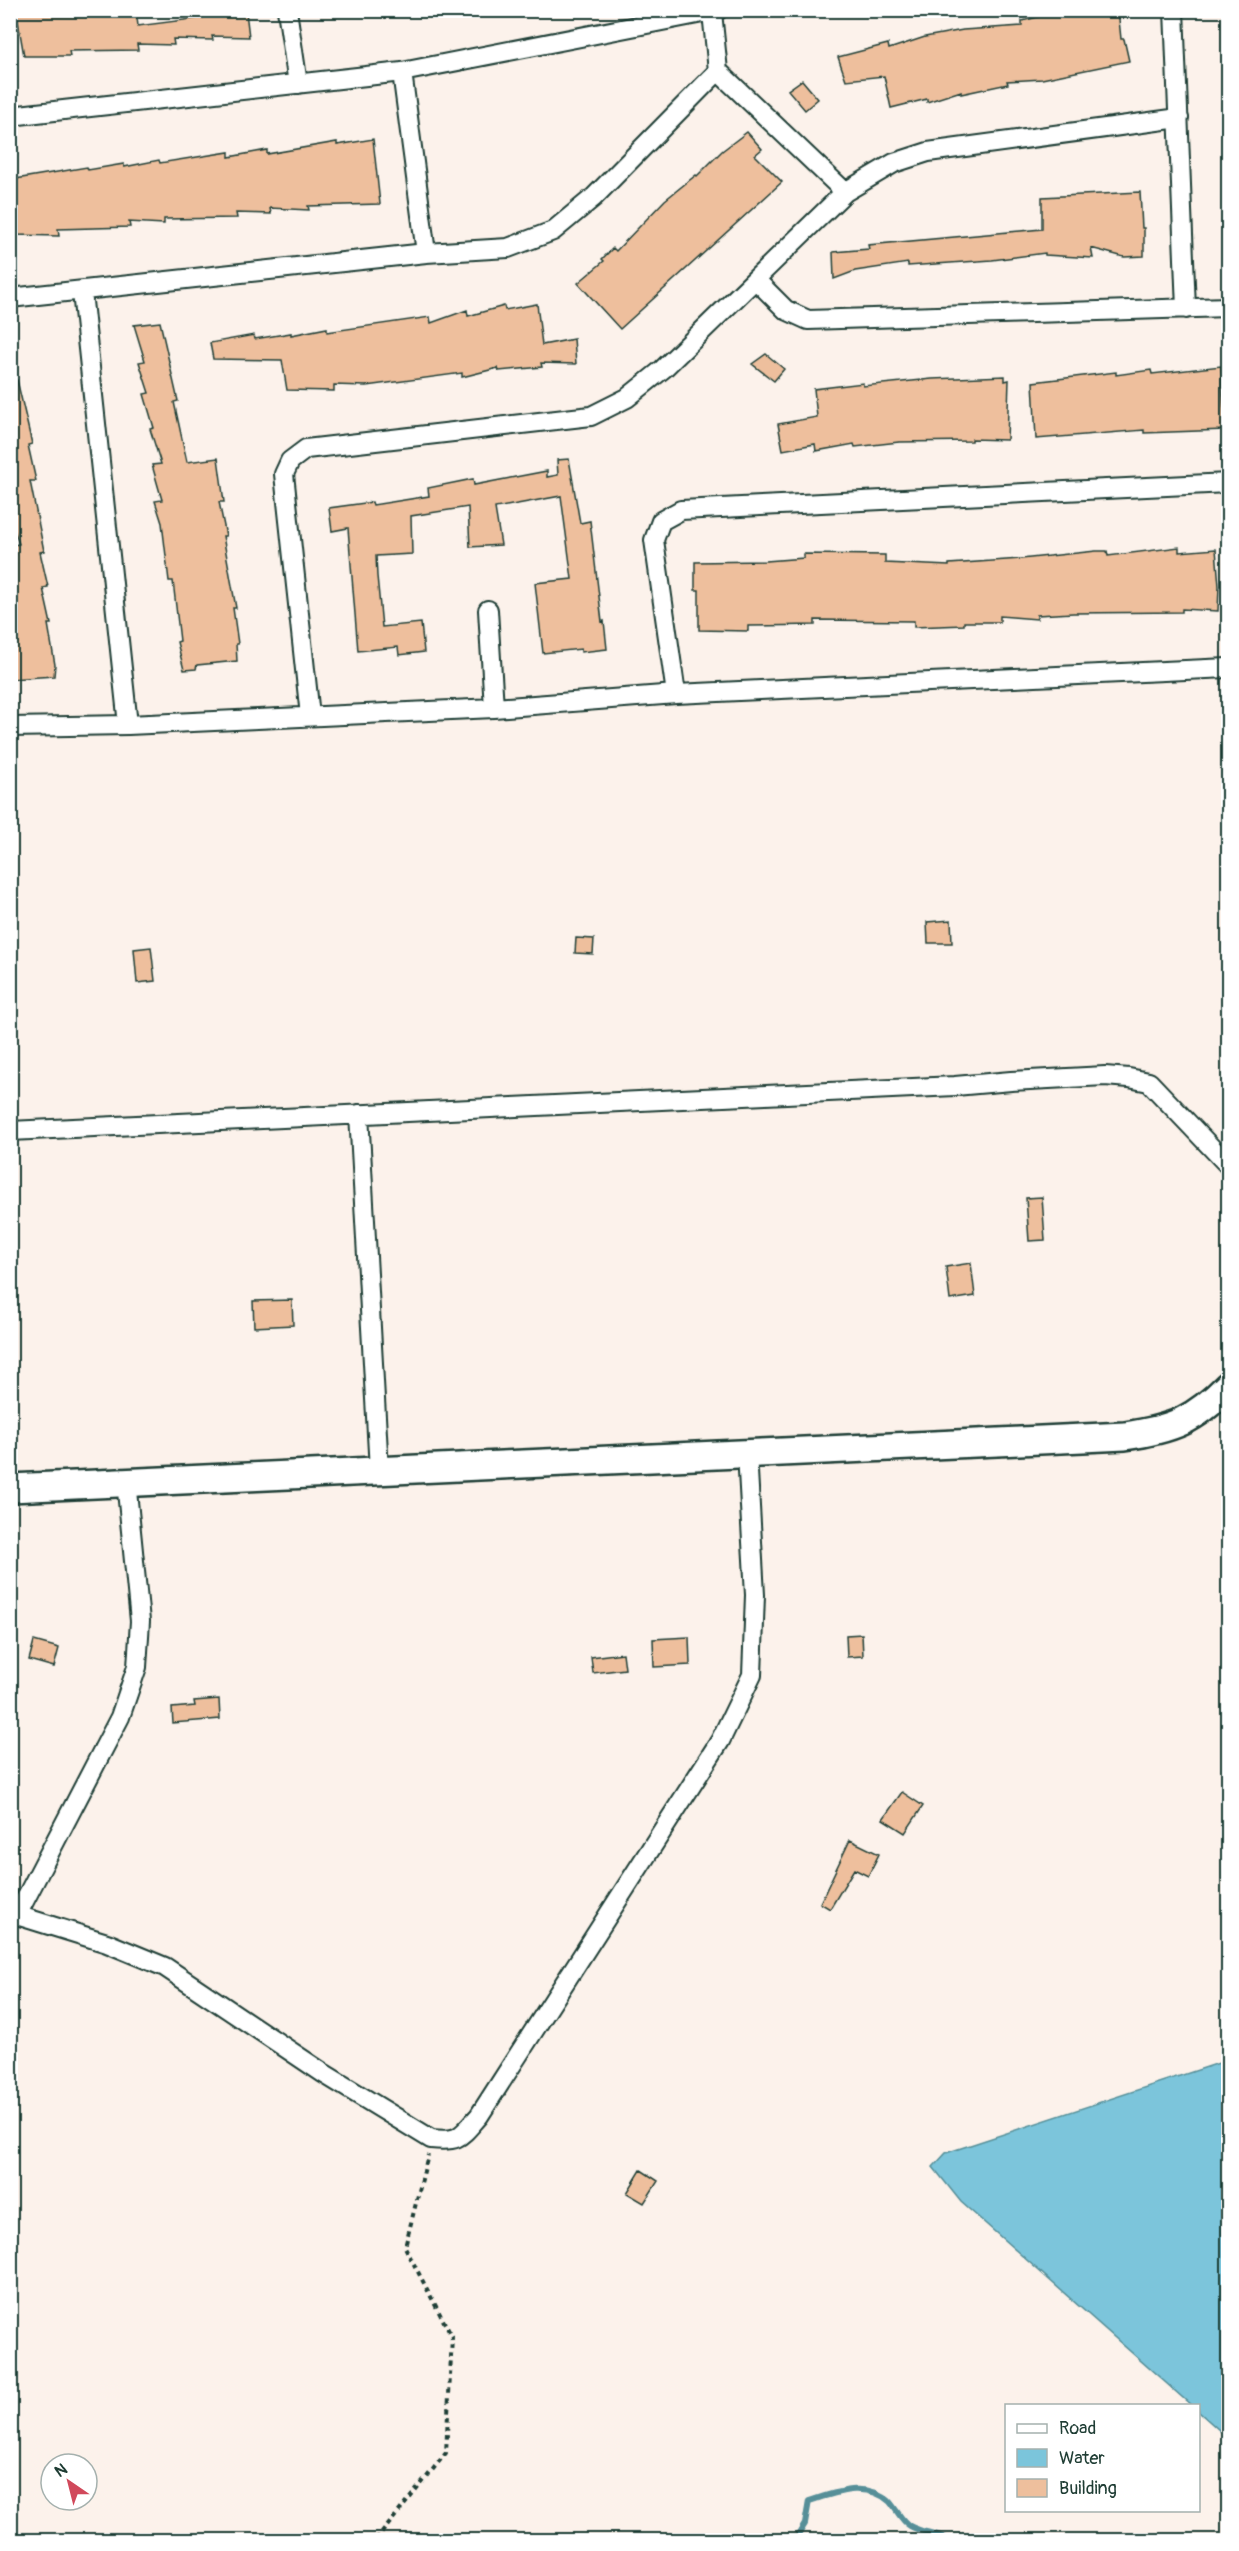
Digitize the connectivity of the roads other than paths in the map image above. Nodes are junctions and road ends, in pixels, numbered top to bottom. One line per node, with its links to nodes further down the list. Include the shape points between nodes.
1 (287, 10): 6 (street)
2 (1174, 10): 8 (street)
3 (715, 11): 4 (street); 5 (street)
4 (718, 71): 9 (street); 10 (street, via 594,198 553,231 508,248)
5 (402, 72): 6 (street); 10 (street)
6 (297, 84): 7 (street)
7 (10, 116)
8 (1179, 118): 9 (street, via 928,152 894,163); 15 (street)
9 (845, 192): 11 (street)
10 (426, 253): 12 (street)
11 (756, 280): 15 (street, via 786,310 808,320); 21 (street, via 663,369 627,398 591,416 306,449 290,461 284,474)
12 (82, 292): 13 (street); 22 (street)
13 (10, 298)
14 (1228, 307): 15 (street)
15 (1186, 309)
16 (1228, 483): 19 (street, via 681,510 661,521 654,540)
17 (488, 610): 20 (street)
18 (1228, 668): 19 (street)
19 (676, 694): 20 (street)
20 (494, 708): 21 (street)
21 (310, 716): 22 (street)
22 (128, 725): 23 (street)
23 (10, 727)
24 (359, 1114): 25 (street); 26 (street, via 955,1086 1051,1078 1129,1078 1149,1082); 29 (street)
25 (10, 1131)
26 (1228, 1165)
27 (1228, 1386): 28 (street, via 1184,1422 1125,1436)
28 (747, 1454): 29 (street); 32 (street, via 755,1595 752,1675 720,1742 478,2116 452,2141 431,2139 323,2073 165,1967)
29 (379, 1470): 30 (street)
30 (126, 1481): 31 (street); 32 (street, via 140,1622 137,1666 120,1717)
31 (10, 1488)
32 (14, 1914)

